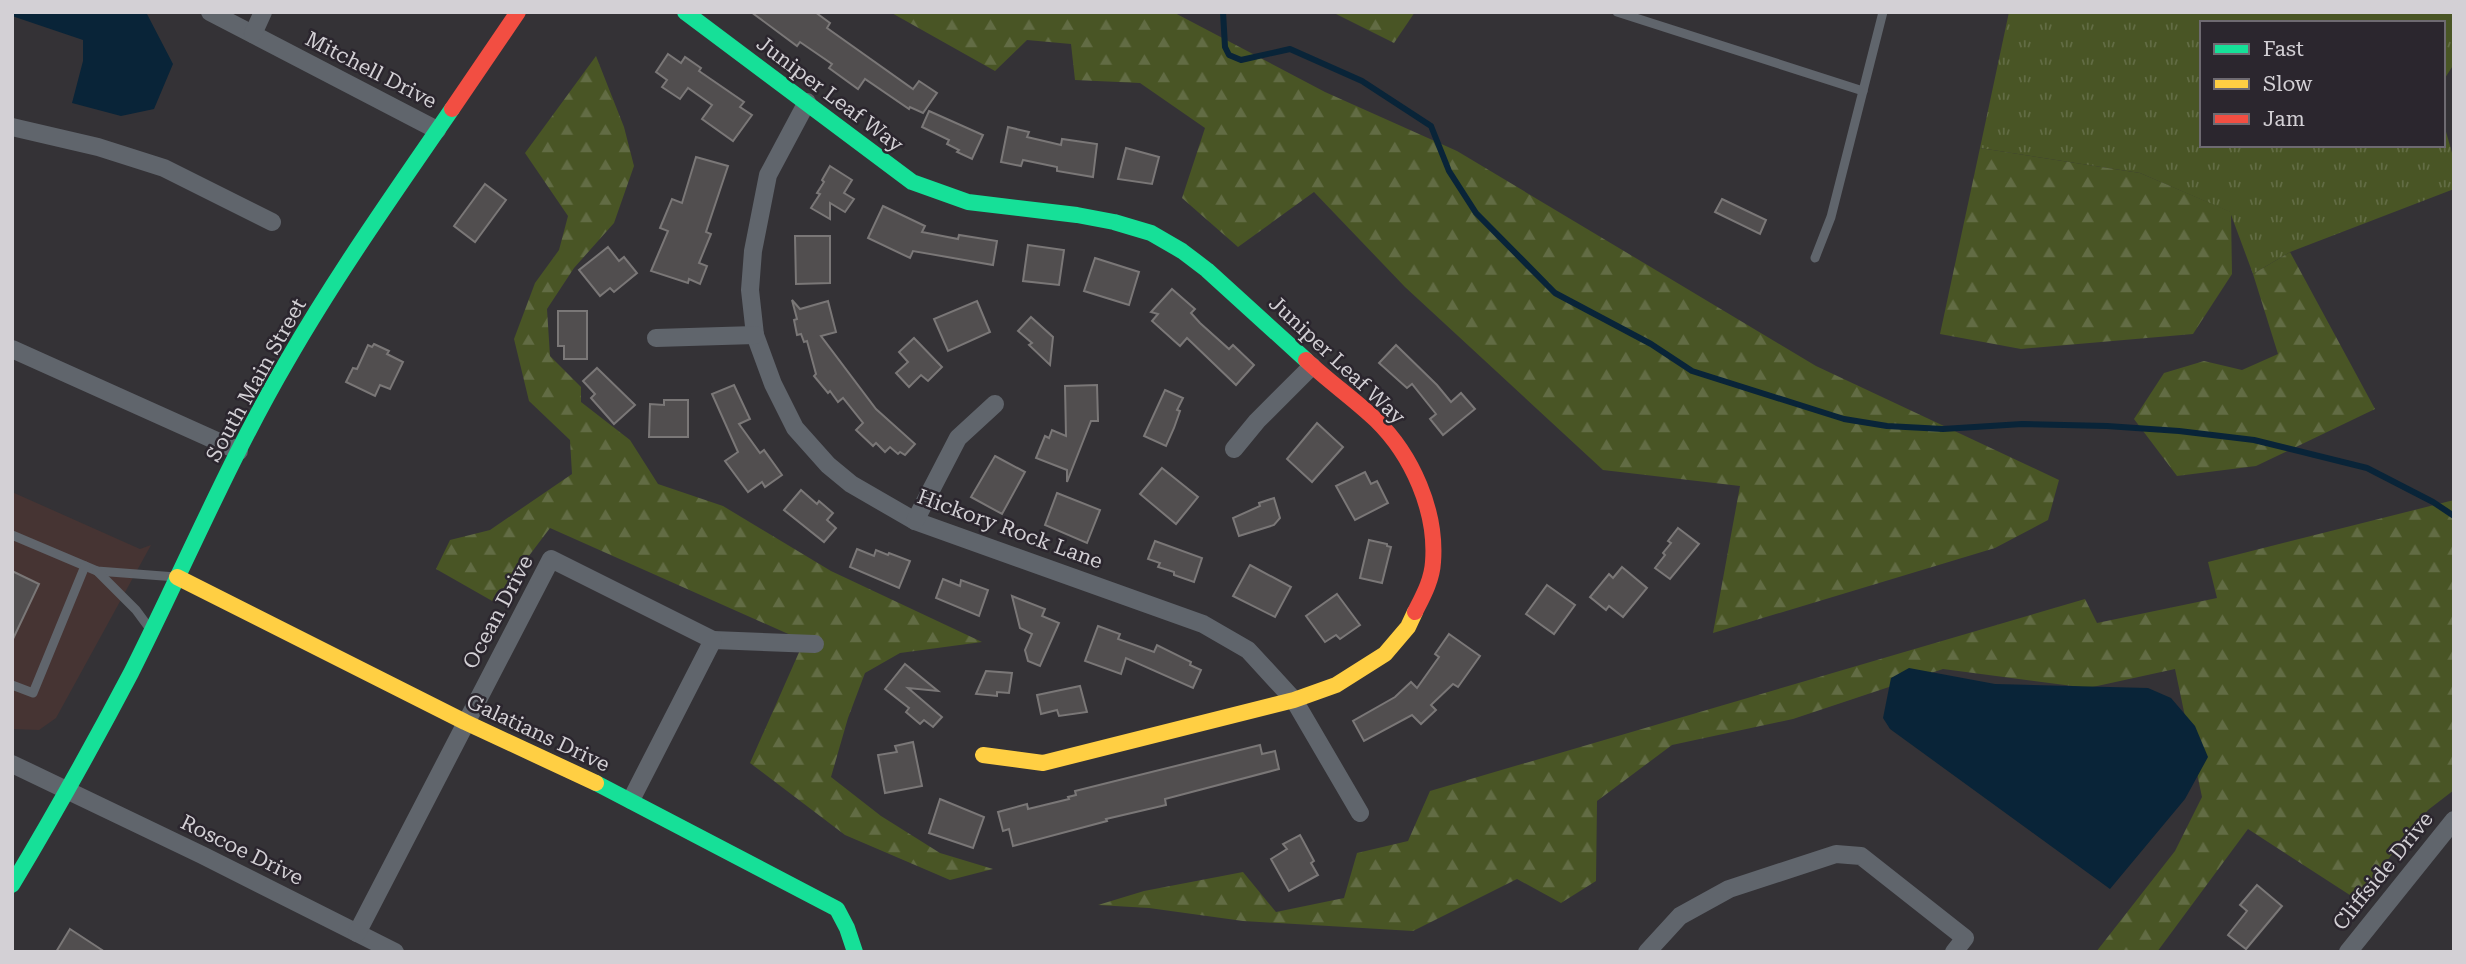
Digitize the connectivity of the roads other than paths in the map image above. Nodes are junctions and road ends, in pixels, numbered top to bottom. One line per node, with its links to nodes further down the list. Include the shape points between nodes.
1 (210, 12): 7 (street, Mitchell Drive)
2 (263, 12): 7 (street)
3 (518, 12): 11 (street, South Main Street)
4 (685, 12): 9 (street, Juniper Leaf Way)
5 (1617, 12): 8 (lane)
6 (1883, 12): 8 (lane)
7 (253, 34): 11 (street, Mitchell Drive)
8 (1863, 91): 13 (lane, via 1831,217)
9 (807, 103): 14 (street, Hickory Rock Lane, via 768,175 753,251 750,290); 17 (street, Juniper Leaf Way, via 912,182 968,202 1077,215 1151,233 1207,270)
10 (12, 127): 12 (street, via 164,168)
11 (437, 130): 20 (street, South Main Street, via 335,282)
12 (272, 222)
13 (1815, 258)
14 (755, 335): 15 (street); 21 (street, Hickory Rock Lane, via 795,428 851,484)
15 (656, 338)
16 (12, 349): 20 (street)
17 (1311, 366): 19 (street); 30 (street, Juniper Leaf Way, via 1376,419 1397,444 1416,477 1428,512 1433,562 1421,604 1385,654 1336,685)
18 (995, 404): 21 (street, via 958,438)
19 (1234, 449)
20 (239, 452): 25 (street, South Main Street)
21 (915, 521): 30 (street, Hickory Rock Lane, via 1203,624 1248,650)
22 (12, 536): 23 (lane)
23 (85, 566): 24 (lane); 29 (lane, via 33,693)
24 (97, 571): 25 (lane); 26 (lane)
25 (177, 577): 26 (street, South Main Street); 31 (street, Galatians Drive)
26 (151, 631): 34 (street, South Main Street)
27 (713, 640): 28 (street); 31 (street, Ocean Drive, via 551,559); 35 (street)
28 (815, 644)
29 (12, 685)
30 (1294, 700): 32 (street, Juniper Leaf Way, via 1044,763); 36 (street, Hickory Rock Lane)
31 (465, 722): 35 (street, Galatians Drive); 39 (street, Ocean Drive)
32 (984, 755)
33 (12, 764): 34 (street, Roscoe Drive)
34 (68, 791): 38 (street, South Main Street); 39 (street, Roscoe Drive)
35 (631, 800): 41 (street, Galatians Drive, via 837,909)
36 (1360, 813)
37 (2454, 820): 44 (street, Cliffside Drive)
38 (12, 886)
39 (357, 933): 40 (street, Roscoe Drive)
40 (395, 952)
41 (855, 952)
42 (1647, 952): 43 (street, via 1681,916 1729,889 1836,854 1861,856 1965,938)
43 (1954, 952)
44 (2348, 952)

